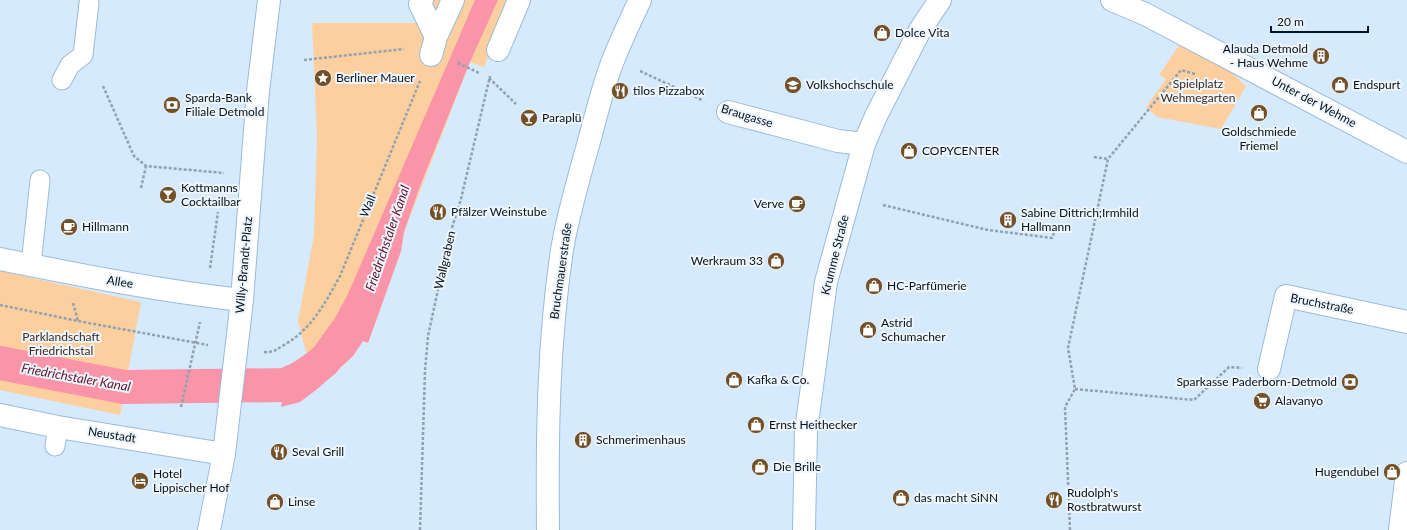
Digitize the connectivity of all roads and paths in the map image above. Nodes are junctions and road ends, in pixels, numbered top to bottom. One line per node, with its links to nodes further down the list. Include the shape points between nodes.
1 (269, 0): 34 (street, Willy-Brandt-Platz, via 258,91)
2 (422, 0): 9 (street, via 420,4)
3 (453, 0): 9 (street)
4 (519, 0): 10 (street)
5 (640, 0): 11 (street, Bruchmauerstraße)
6 (940, 0): 20 (street, Krumme Straße, via 920,30)
7 (1112, 0): 21 (street, Unter der Wehme, via 1145,14)
8 (89, 3): 16 (lane, via 83,55 70,65)
9 (433, 47): 12 (path); 13 (path); 37 (path, Wall, via 340,276 324,305 307,328)
10 (498, 50): 15 (path, Wallgraben)
11 (614, 59): 19 (path, Braugasse); 47 (street, Bruchmauerstraße, via 573,200 562,250 549,384)
12 (304, 60)
13 (482, 74)
14 (1196, 74): 23 (path, via 1181,70)
15 (489, 78): 18 (path); 46 (path, Wallgraben, via 461,199 450,234 428,336)
16 (62, 80)
17 (102, 86): 24 (path, via 134,156)
18 (516, 104)
19 (728, 112): 20 (street, Braugasse, via 838,140)
20 (864, 144): 48 (street, Krumme Straße, via 826,282 806,431)
21 (1407, 152)
22 (1094, 157): 23 (path)
23 (1108, 159): 39 (path, via 1068,348)
24 (146, 166): 25 (path); 27 (path)
25 (224, 173)
26 (40, 180): 32 (lane)
27 (141, 188)
28 (883, 205): 30 (path, via 988,230 1052,238)
29 (218, 212): 33 (path)
30 (1054, 233)
31 (0, 258): 32 (street, Allee)
32 (31, 265): 33 (street, Allee)
33 (205, 296): 34 (street, Allee)
34 (242, 300): 42 (street, Willy-Brandt-Platz)
35 (0, 305): 40 (path, via 196,344)
36 (1407, 322): 38 (street, Bruchstraße, via 1286,296)
37 (270, 353)
38 (1269, 369): 39 (path, via 1228,366 1194,400)
39 (1075, 389): 49 (path, via 1066,407)
40 (181, 407)
41 (0, 415): 42 (street, Neustadt, via 57,436)
42 (224, 454): 45 (street, Willy-Brandt-Platz)
43 (1407, 473): 44 (street)
44 (1403, 518)
45 (209, 529)
46 (420, 530)
47 (548, 530)
48 (804, 530)
49 (1070, 530)

